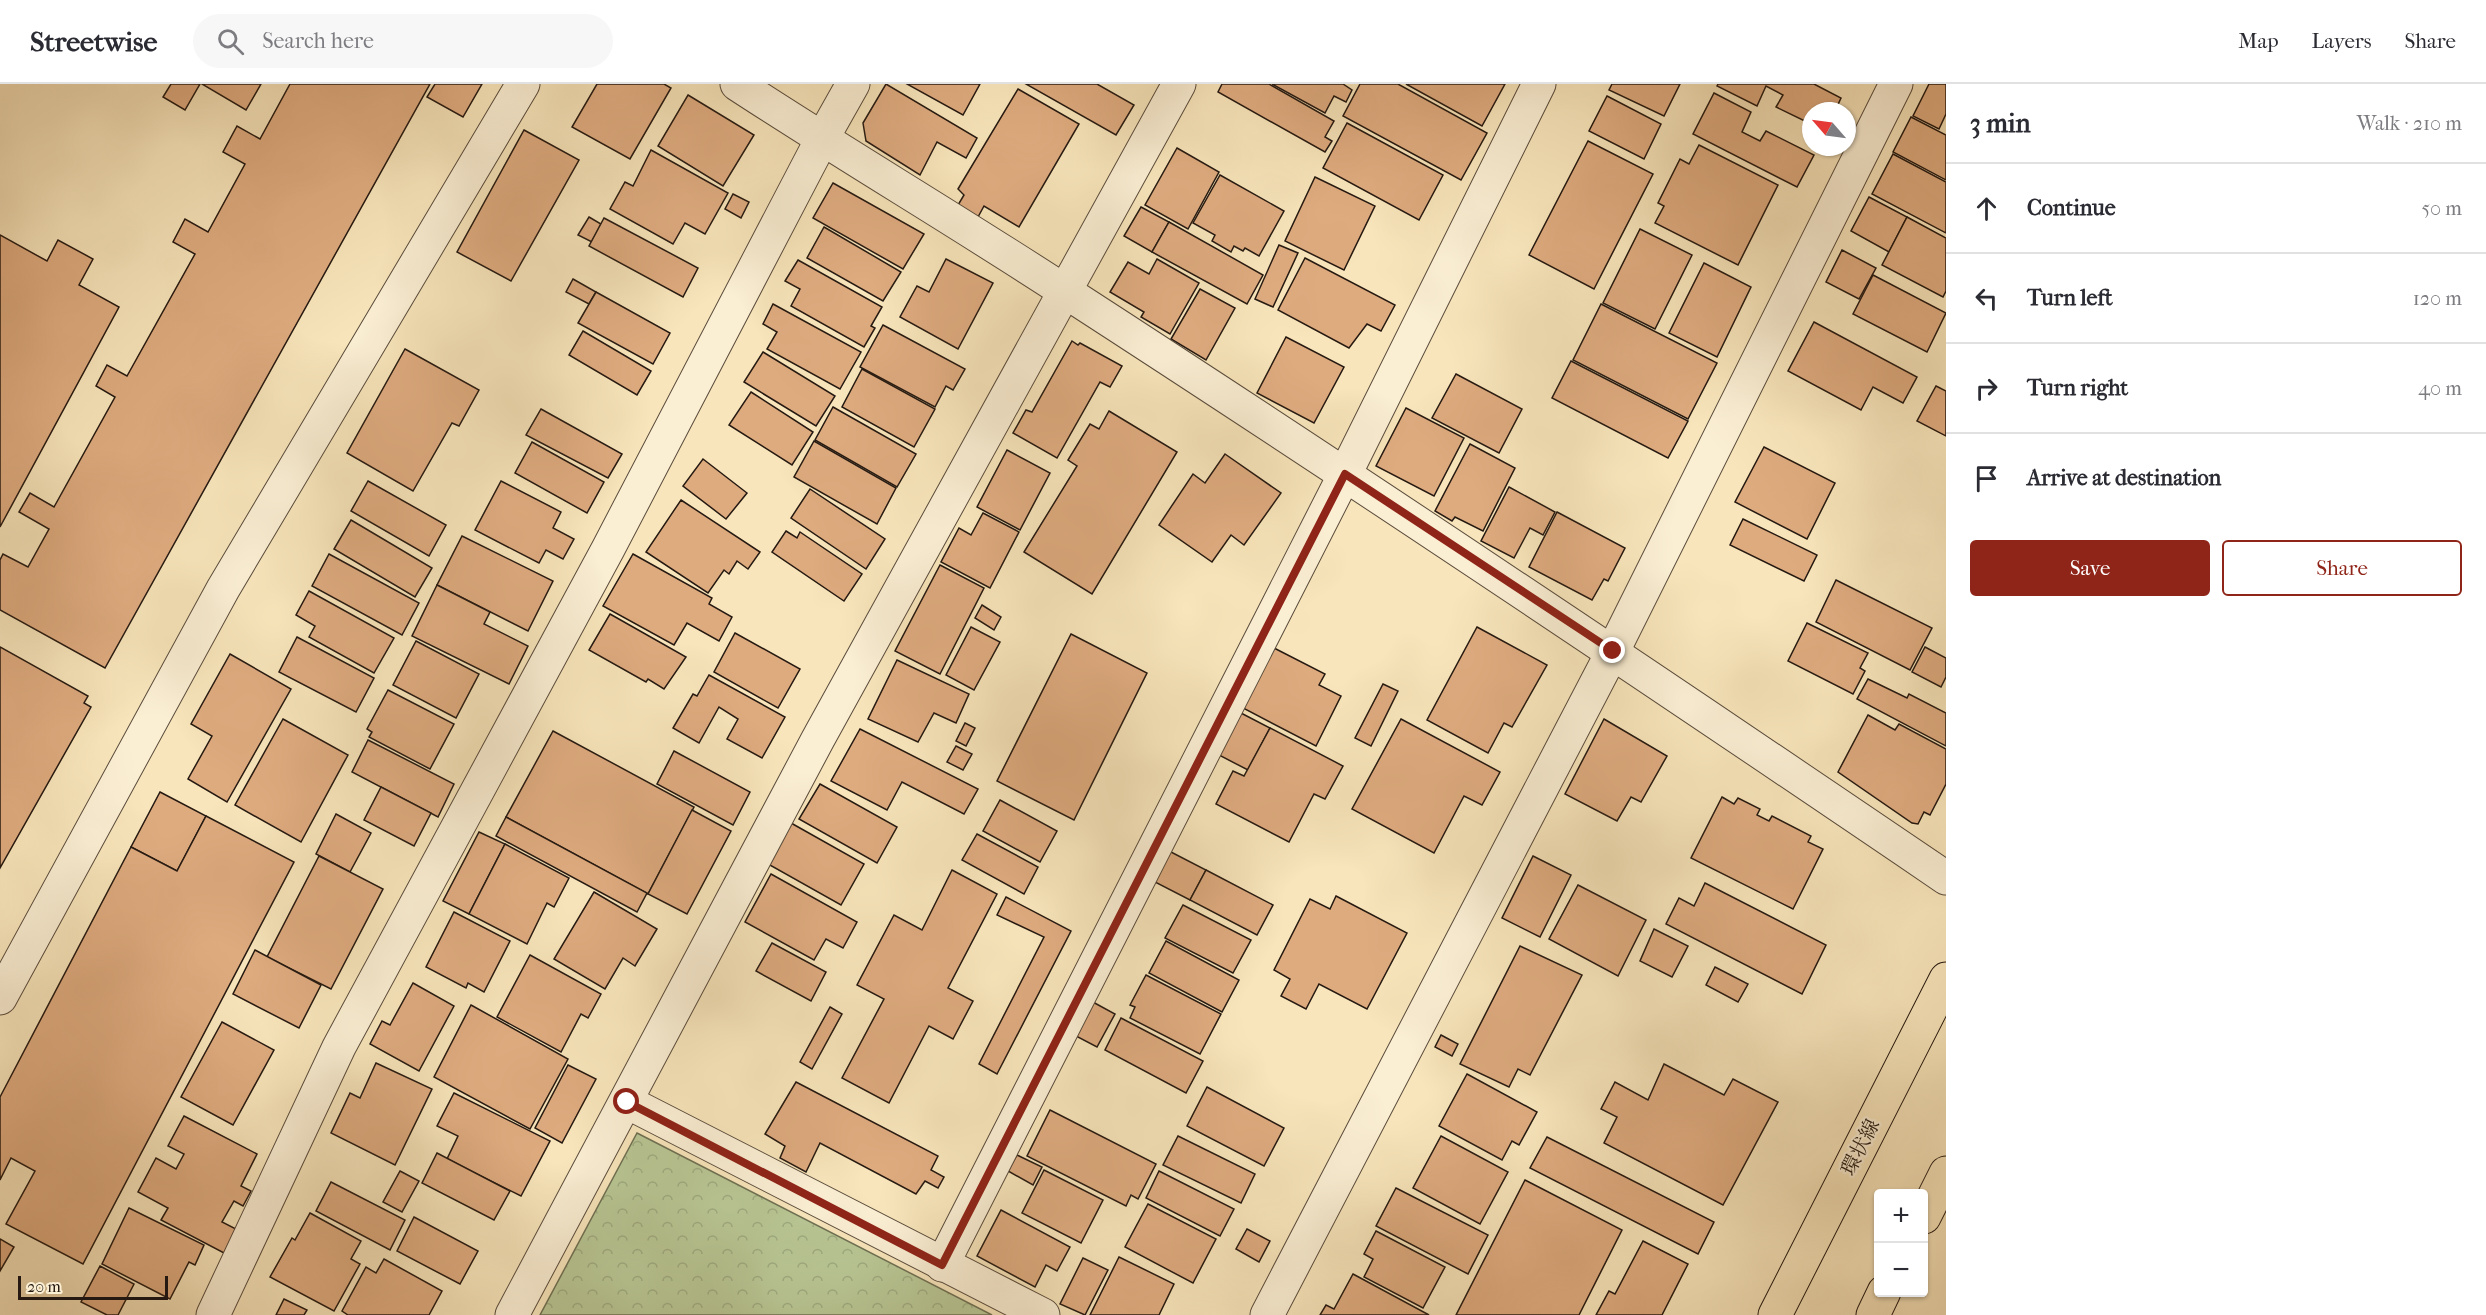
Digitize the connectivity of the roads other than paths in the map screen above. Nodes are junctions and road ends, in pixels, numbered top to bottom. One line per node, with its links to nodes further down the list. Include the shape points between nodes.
1 (523, 84): 13 (street, via 223,589)
2 (737, 84): 7 (street)
3 (854, 84): 7 (street)
4 (1179, 84): 8 (street)
5 (1539, 84): 9 (street)
6 (1896, 84): 10 (street)
7 (822, 140): 8 (street); 19 (street, via 608,549 339,1047)
8 (1065, 291): 9 (street); 14 (street, via 818,739)
9 (1345, 474): 10 (street); 17 (street)
10 (1613, 651): 11 (street); 22 (street)
11 (1946, 878)
12 (1946, 979): 23 (main road, 環状線)
13 (0, 998)
14 (627, 1102): 17 (street); 20 (street)
15 (1946, 1173): 16 (main road)
16 (1928, 1207)
17 (942, 1265): 21 (street)
18 (1882, 1297): 24 (main road)
19 (213, 1315)
20 (512, 1315)
21 (1043, 1315)
22 (1266, 1315)
23 (1775, 1315)
24 (1873, 1315)

